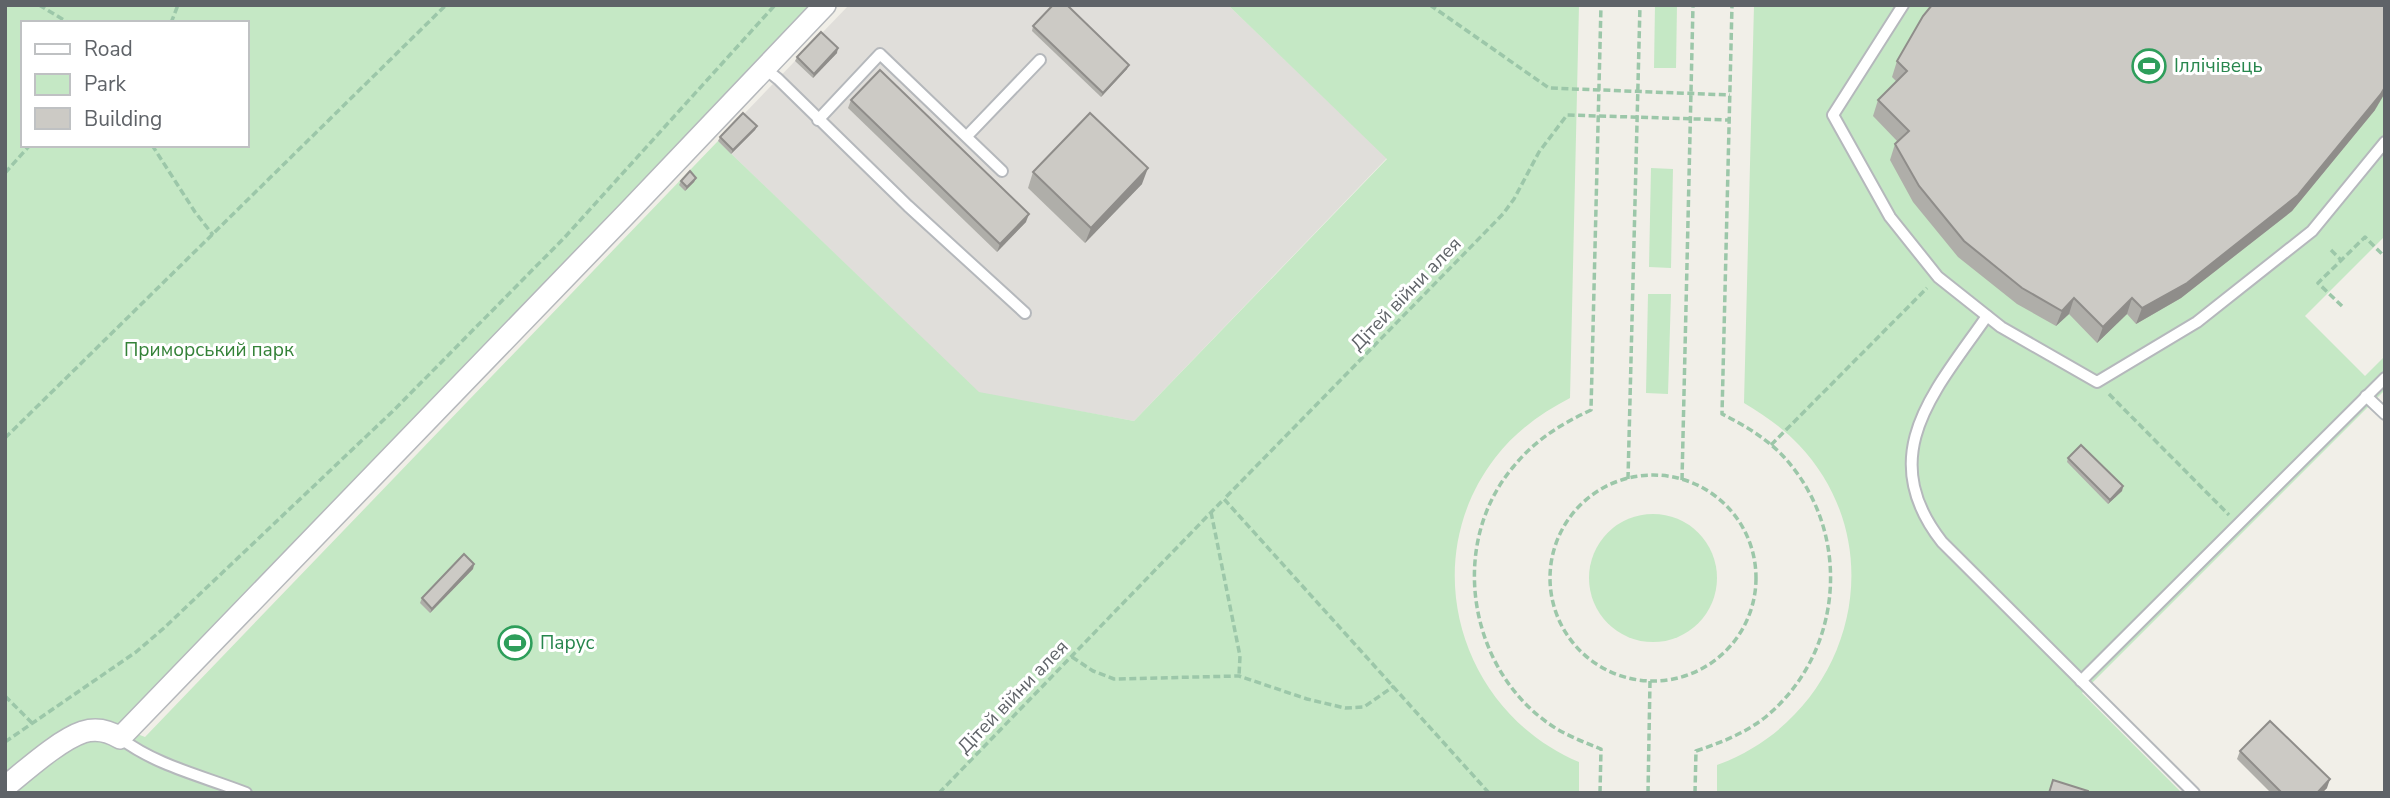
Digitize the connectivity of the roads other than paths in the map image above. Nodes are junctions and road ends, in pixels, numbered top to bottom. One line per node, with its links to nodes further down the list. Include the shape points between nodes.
1 (825, 5): 4 (street)
2 (1903, 5): 10 (lane, via 1833,115 1890,217 1938,277)
3 (1040, 60): 6 (lane)
4 (764, 68): 5 (lane); 15 (street)
5 (818, 120): 6 (lane, via 880,54); 9 (lane)
6 (967, 136): 8 (lane)
7 (2385, 142): 10 (lane, via 2312,231 2197,322 2097,383)
8 (1002, 171)
9 (1025, 313)
10 (1987, 316): 14 (lane, via 1921,414 1912,447 1917,498 1942,542)
11 (2385, 378): 12 (lane)
12 (2366, 396): 13 (lane); 14 (lane)
13 (2385, 414)
14 (2081, 681): 18 (lane)
15 (120, 738): 16 (street, via 100,730 81,733); 17 (lane, via 157,761)
16 (5, 788)
17 (246, 793)
18 (2194, 793)

